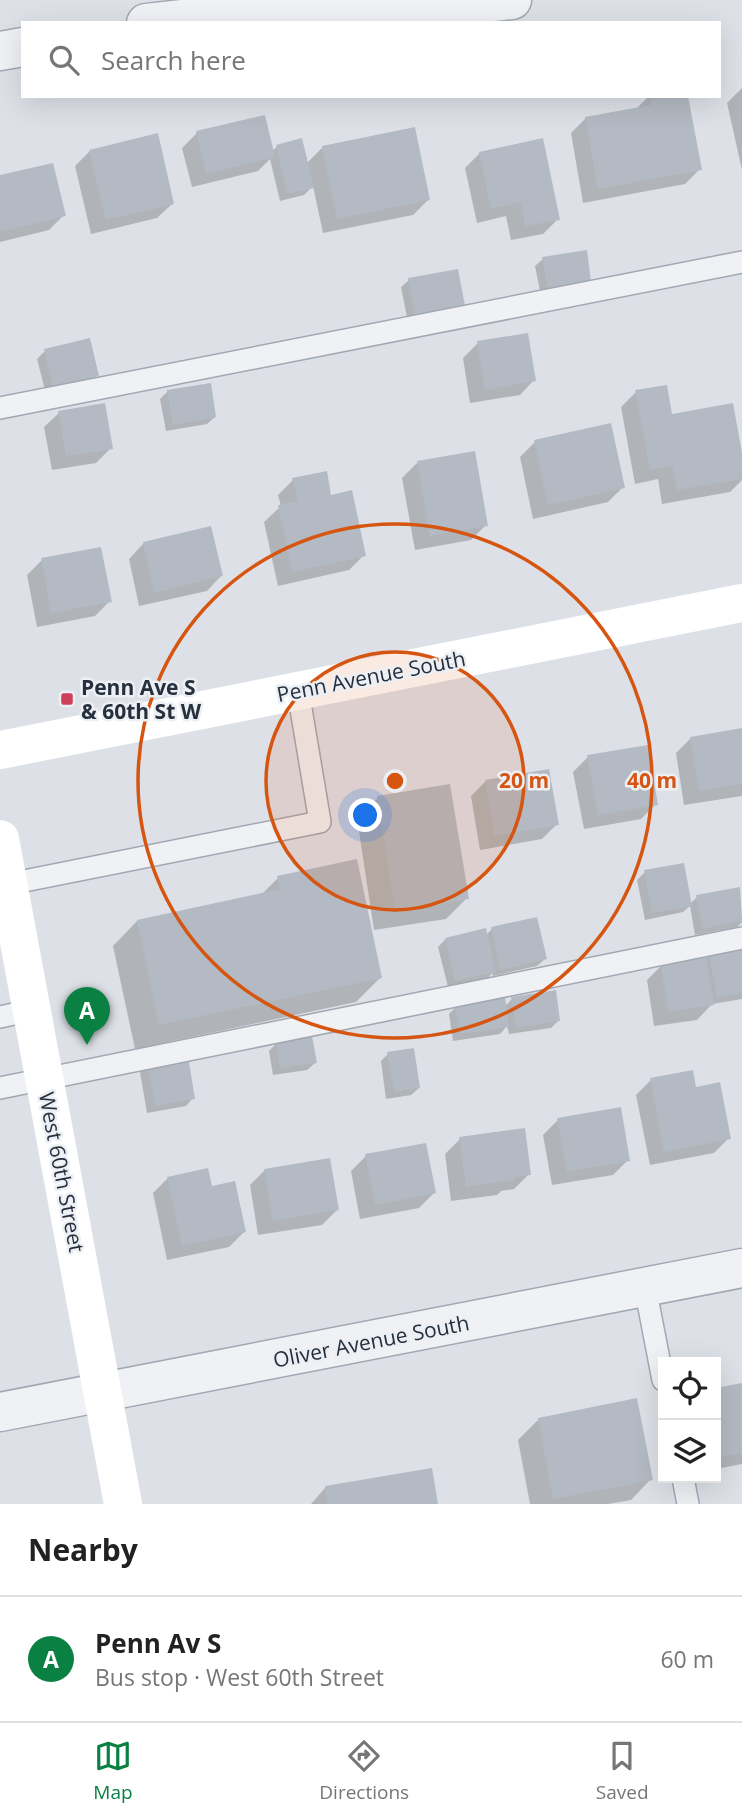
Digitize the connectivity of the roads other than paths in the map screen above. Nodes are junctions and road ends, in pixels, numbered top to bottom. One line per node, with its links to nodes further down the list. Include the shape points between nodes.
1 (512, 0): 2 (street, via 442,8)
2 (164, 21)
3 (21, 47): 4 (street)
4 (0, 51)
5 (742, 262): 6 (lane)
6 (0, 408)
7 (742, 603): 8 (main road, Penn Avenue South)
8 (298, 691): 9 (main road, Penn Avenue South); 10 (lane, via 320,822)
9 (0, 750)
10 (3, 859): 12 (main road, West 60th Street)
11 (742, 937): 13 (lane)
12 (16, 1014): 13 (main road, West 60th Street)
13 (44, 1079): 14 (lane); 18 (main road, West 60th Street)
14 (0, 1088)
15 (742, 1268): 16 (street, Oliver Avenue South)
16 (645, 1287): 17 (lane); 18 (street, Oliver Avenue South)
17 (659, 1357)
18 (103, 1393): 19 (street, Oliver Avenue South); 21 (main road, West 60th Street)
19 (0, 1412)
20 (684, 1483): 22 (lane)
21 (123, 1504)
22 (688, 1504)

